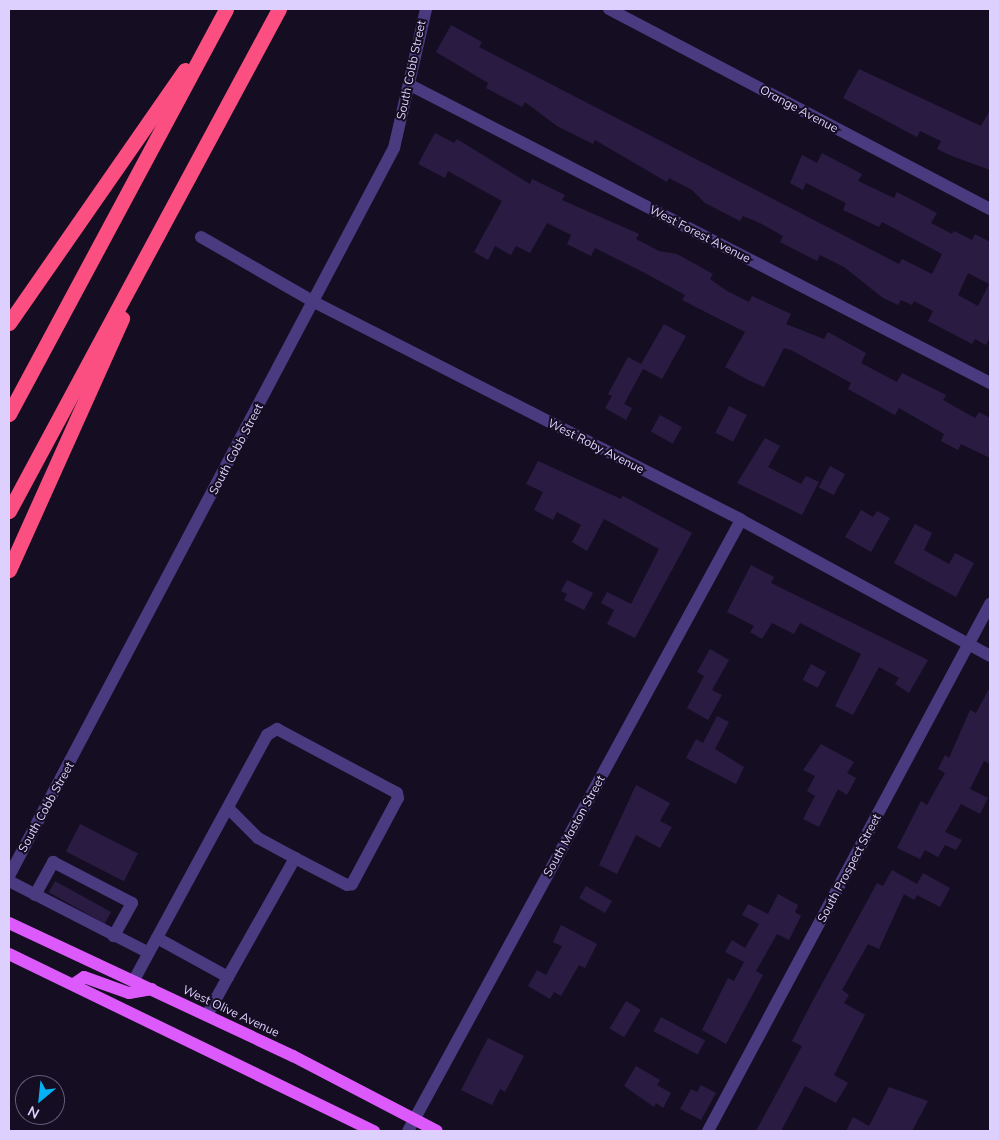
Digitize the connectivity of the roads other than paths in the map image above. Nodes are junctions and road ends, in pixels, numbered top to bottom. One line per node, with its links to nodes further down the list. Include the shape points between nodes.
1 (226, 9): 5 (highway)
2 (279, 9): 8 (highway)
3 (426, 9): 6 (street, South Cobb Street, via 413,52)
4 (609, 9): 7 (street, Orange Avenue)
5 (214, 31): 11 (highway, via 145,123); 13 (highway)
6 (410, 85): 10 (street, South Cobb Street, via 394,148); 12 (street, West Forest Avenue)
7 (990, 209)
8 (159, 229): 14 (highway); 16 (highway)
9 (201, 238): 10 (street, West Roby Avenue)
10 (314, 302): 15 (street, West Roby Avenue); 22 (street, South Cobb Street)
11 (9, 323)
12 (990, 384)
13 (9, 414)
14 (9, 511)
15 (741, 520): 18 (street, West Roby Avenue); 35 (street, South Maston Street)
16 (9, 570)
17 (990, 604): 18 (street, South Prospect Street)
18 (968, 646): 19 (street, West Roby Avenue); 39 (street, South Prospect Street)
19 (990, 656)
20 (228, 808): 21 (street, via 258,838); 21 (street, via 267,735 277,729 397,793 352,884 347,886); 27 (street)
21 (295, 858): 30 (street)
22 (9, 876)
23 (9, 882): 24 (street)
24 (35, 895): 26 (street); 26 (street, via 53,862 132,903)
25 (9, 923): 31 (main road, West Olive Avenue)
26 (114, 936): 28 (street)
27 (156, 938): 28 (street); 30 (street)
28 (148, 953): 31 (street)
29 (9, 954): 32 (main road)
30 (228, 977): 34 (street)
31 (134, 980): 33 (main road, West Olive Avenue)
32 (74, 984): 33 (main road, via 84,977 129,993); 36 (main road)
33 (152, 989): 34 (main road, West Olive Avenue)
34 (207, 1015): 35 (main road, West Olive Avenue)
35 (415, 1119): 37 (street, South Maston Street); 38 (main road, West Olive Avenue)
36 (374, 1131)
37 (408, 1131)
38 (437, 1131)
39 (708, 1131)

